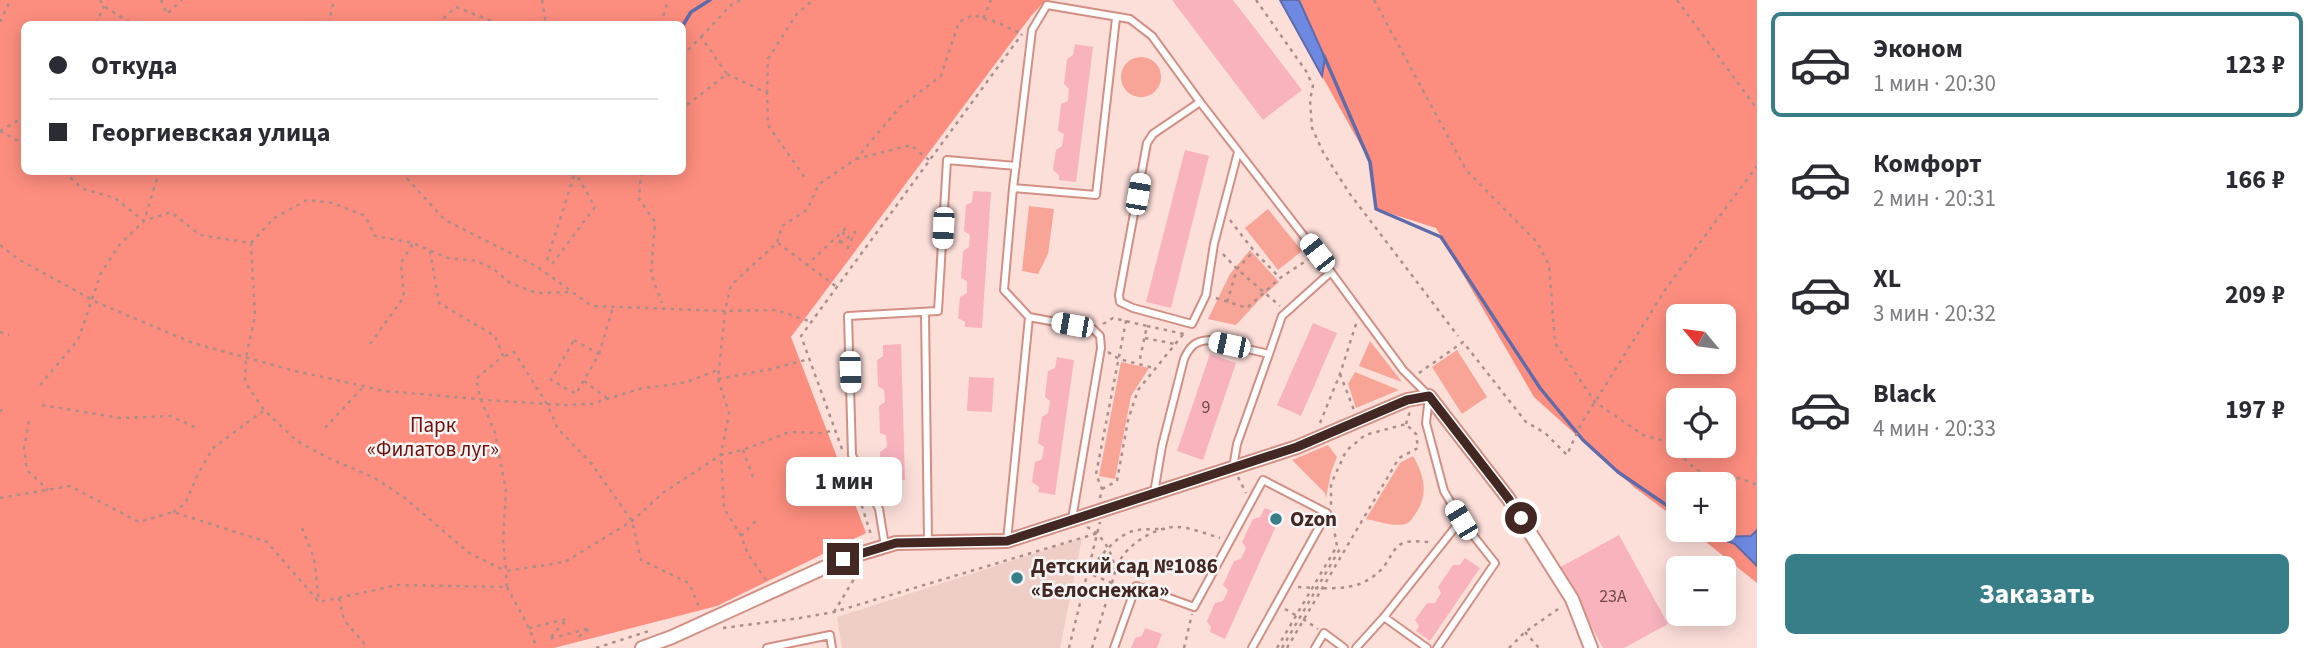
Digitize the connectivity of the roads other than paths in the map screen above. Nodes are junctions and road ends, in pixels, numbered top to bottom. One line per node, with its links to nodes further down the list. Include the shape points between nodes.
1 (1116, 18): 2 (lane, via 1130,19 1152,36); 4 (lane, via 1046,5 1032,30); 5 (lane, via 1096,195)
2 (1200, 102): 3 (lane); 3 (lane, via 1147,143 1121,302 1192,324 1206,295)
3 (1238, 152): 6 (lane)
4 (1016, 166): 5 (lane); 7 (lane, via 947,160 938,311)
5 (1013, 188): 8 (lane, via 1004,289)
6 (1331, 272): 9 (lane, via 1282,316); 10 (lane, via 1411,379)
7 (925, 312): 16 (lane); 17 (lane, via 848,316 852,455 879,509)
8 (1029, 317): 13 (lane, via 1093,328 1100,337); 15 (lane)
9 (1269, 354): 11 (lane, via 1237,443); 12 (lane, via 1209,340 1190,347)
10 (1429, 396): 11 (street, via 1407,400 1312,441); 14 (lane, via 1426,423 1444,491); 29 (street, via 1508,498 1572,599)
11 (1233, 468): 12 (street)
12 (1154, 493): 13 (street)
13 (1072, 520): 15 (street)
14 (1461, 520): 18 (lane); 28 (lane, via 1495,563)
15 (1007, 541): 16 (street)
16 (928, 542): 17 (street)
17 (879, 548): 19 (street, via 843,559 673,640)
18 (1384, 617): 26 (lane); 27 (lane)
19 (642, 648)
20 (767, 648): 21 (lane, via 830,635)
21 (832, 648)
22 (1114, 648): 23 (lane, via 1136,586 1194,607 1263,480 1327,513)
23 (1252, 648)
24 (1315, 648): 25 (lane, via 1324,633)
25 (1344, 648)
26 (1356, 648)
27 (1427, 648)
28 (1437, 648)
29 (1591, 648)

